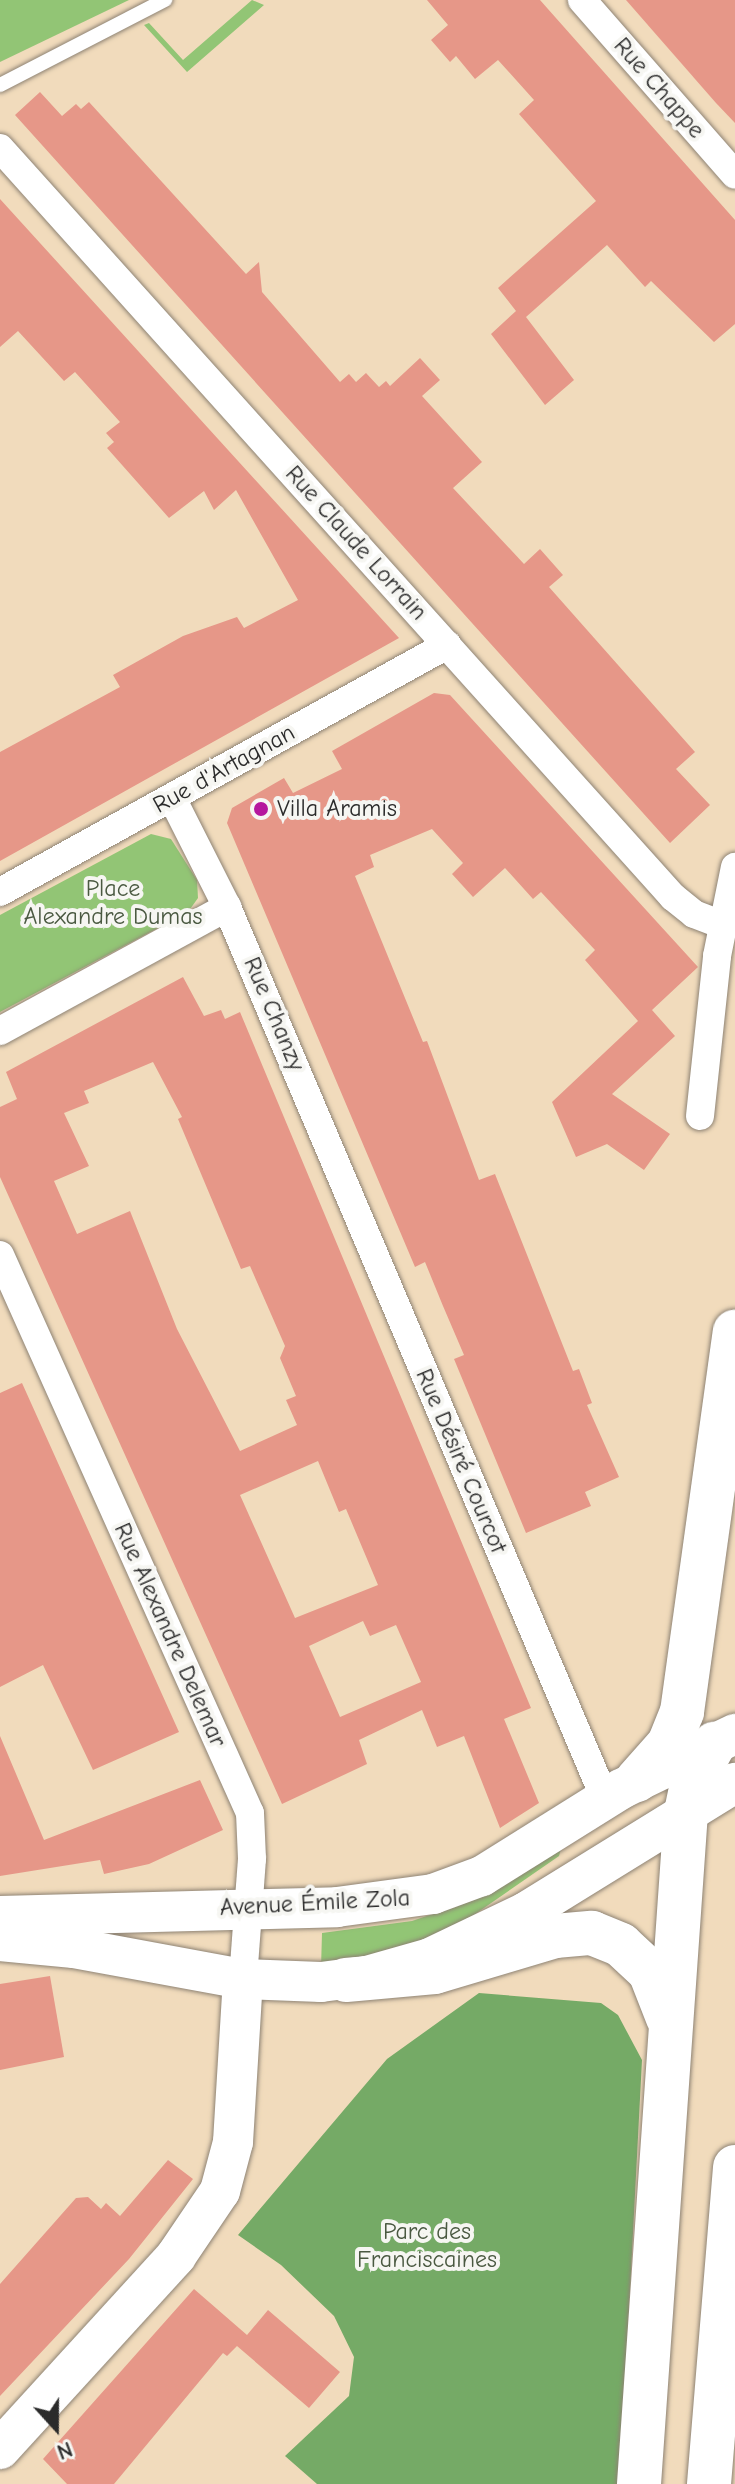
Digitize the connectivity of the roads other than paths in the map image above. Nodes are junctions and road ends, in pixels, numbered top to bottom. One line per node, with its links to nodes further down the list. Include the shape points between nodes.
1 (165, 0): 3 (lane)
2 (582, 0): 5 (street, Rue Chappe)
3 (0, 85)
4 (0, 148): 6 (street, Rue Claude Lorrain)
5 (735, 175)
6 (447, 645): 7 (street, Rue d'Artagnan); 11 (street, Rue Claude Lorrain, via 673,897 694,914)
7 (172, 798): 9 (street, Rue d'Artagnan); 10 (street)
8 (735, 867): 11 (street)
9 (0, 892)
10 (227, 907): 12 (street); 14 (street, Rue Chanzy)
11 (722, 925): 13 (street)
12 (0, 1031)
13 (700, 1116)
14 (320, 1121): 18 (street, Rue Désiré Courcot)
15 (0, 1255): 19 (street, Rue Alexandre Delemar, via 250,1813)
16 (735, 1332): 17 (highway, via 688,1681)
17 (707, 1771): 18 (highway); 21 (main road); 25 (highway)
18 (621, 1790): 19 (main road, Avenue Émile Zola, via 499,1867 433,1894 374,1904); 21 (main road, via 585,1847 528,1892)
19 (248, 1909): 20 (main road, Avenue Émile Zola); 23 (street, Rue Alexandre Delemar)
20 (0, 1916)
21 (495, 1928): 24 (main road, via 430,1958)
22 (0, 1941): 23 (main road, via 50,1944)
23 (243, 1979): 24 (main road); 27 (main road, via 233,2142 220,2191 176,2256)
24 (346, 1980): 25 (highway, via 435,1972 555,1936 592,1933 621,1945 650,1972)
25 (669, 2023): 28 (highway)
26 (735, 2167): 29 (highway)
27 (0, 2449)
28 (639, 2484)
29 (709, 2484)

